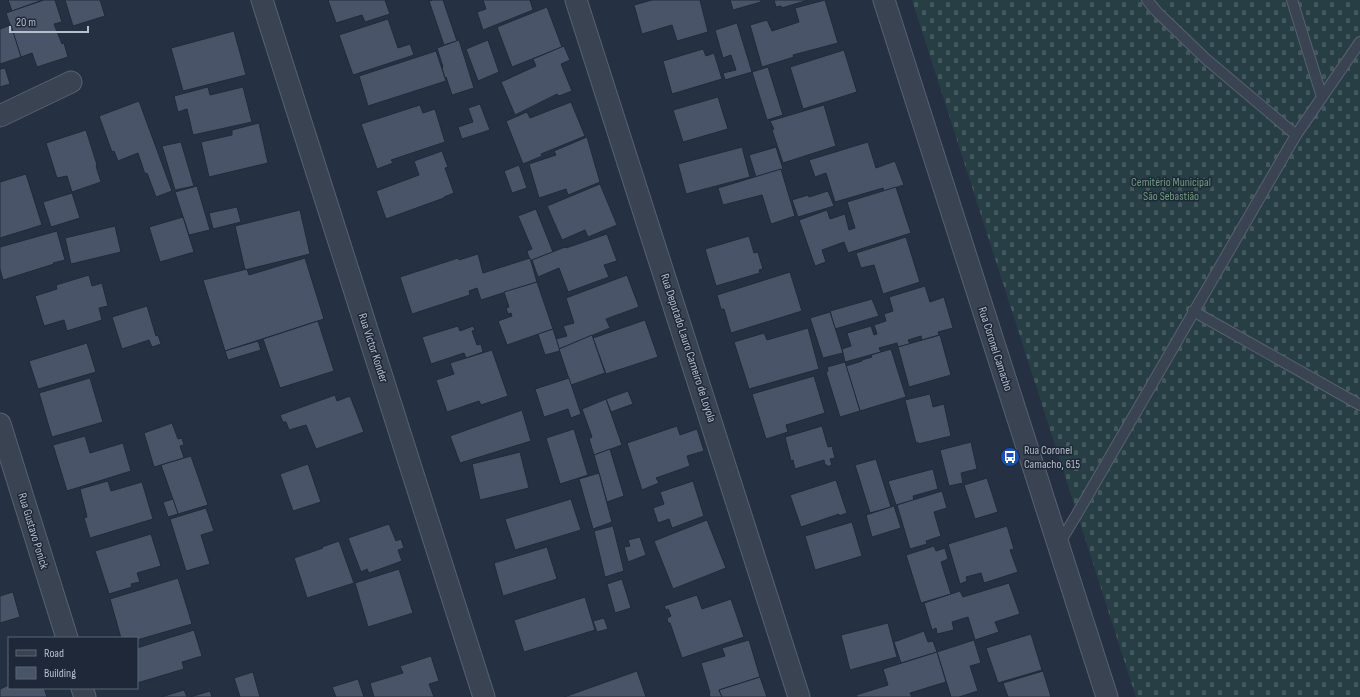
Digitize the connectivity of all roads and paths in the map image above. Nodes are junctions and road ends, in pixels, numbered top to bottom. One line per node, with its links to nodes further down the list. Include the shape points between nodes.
1 (262, 0): 16 (street, Rua Victor Konder)
2 (576, 0): 17 (street, Rua Deputado Lauro Carneiro de Loyola)
3 (884, 0): 14 (street, Rua Coronel Camacho)
4 (1148, 0): 10 (lane, via 1206,59)
5 (1292, 0): 8 (lane)
6 (1360, 42): 8 (lane)
7 (71, 82): 9 (street)
8 (1322, 96): 10 (lane)
9 (0, 116)
10 (1296, 135): 11 (lane)
11 (1193, 311): 12 (lane); 14 (lane)
12 (1360, 405)
13 (0, 424): 15 (street, Rua Gustavo Ponick)
14 (1058, 545): 18 (street, Rua Coronel Camacho)
15 (66, 637)
16 (484, 697)
17 (799, 697)
18 (1107, 697)

